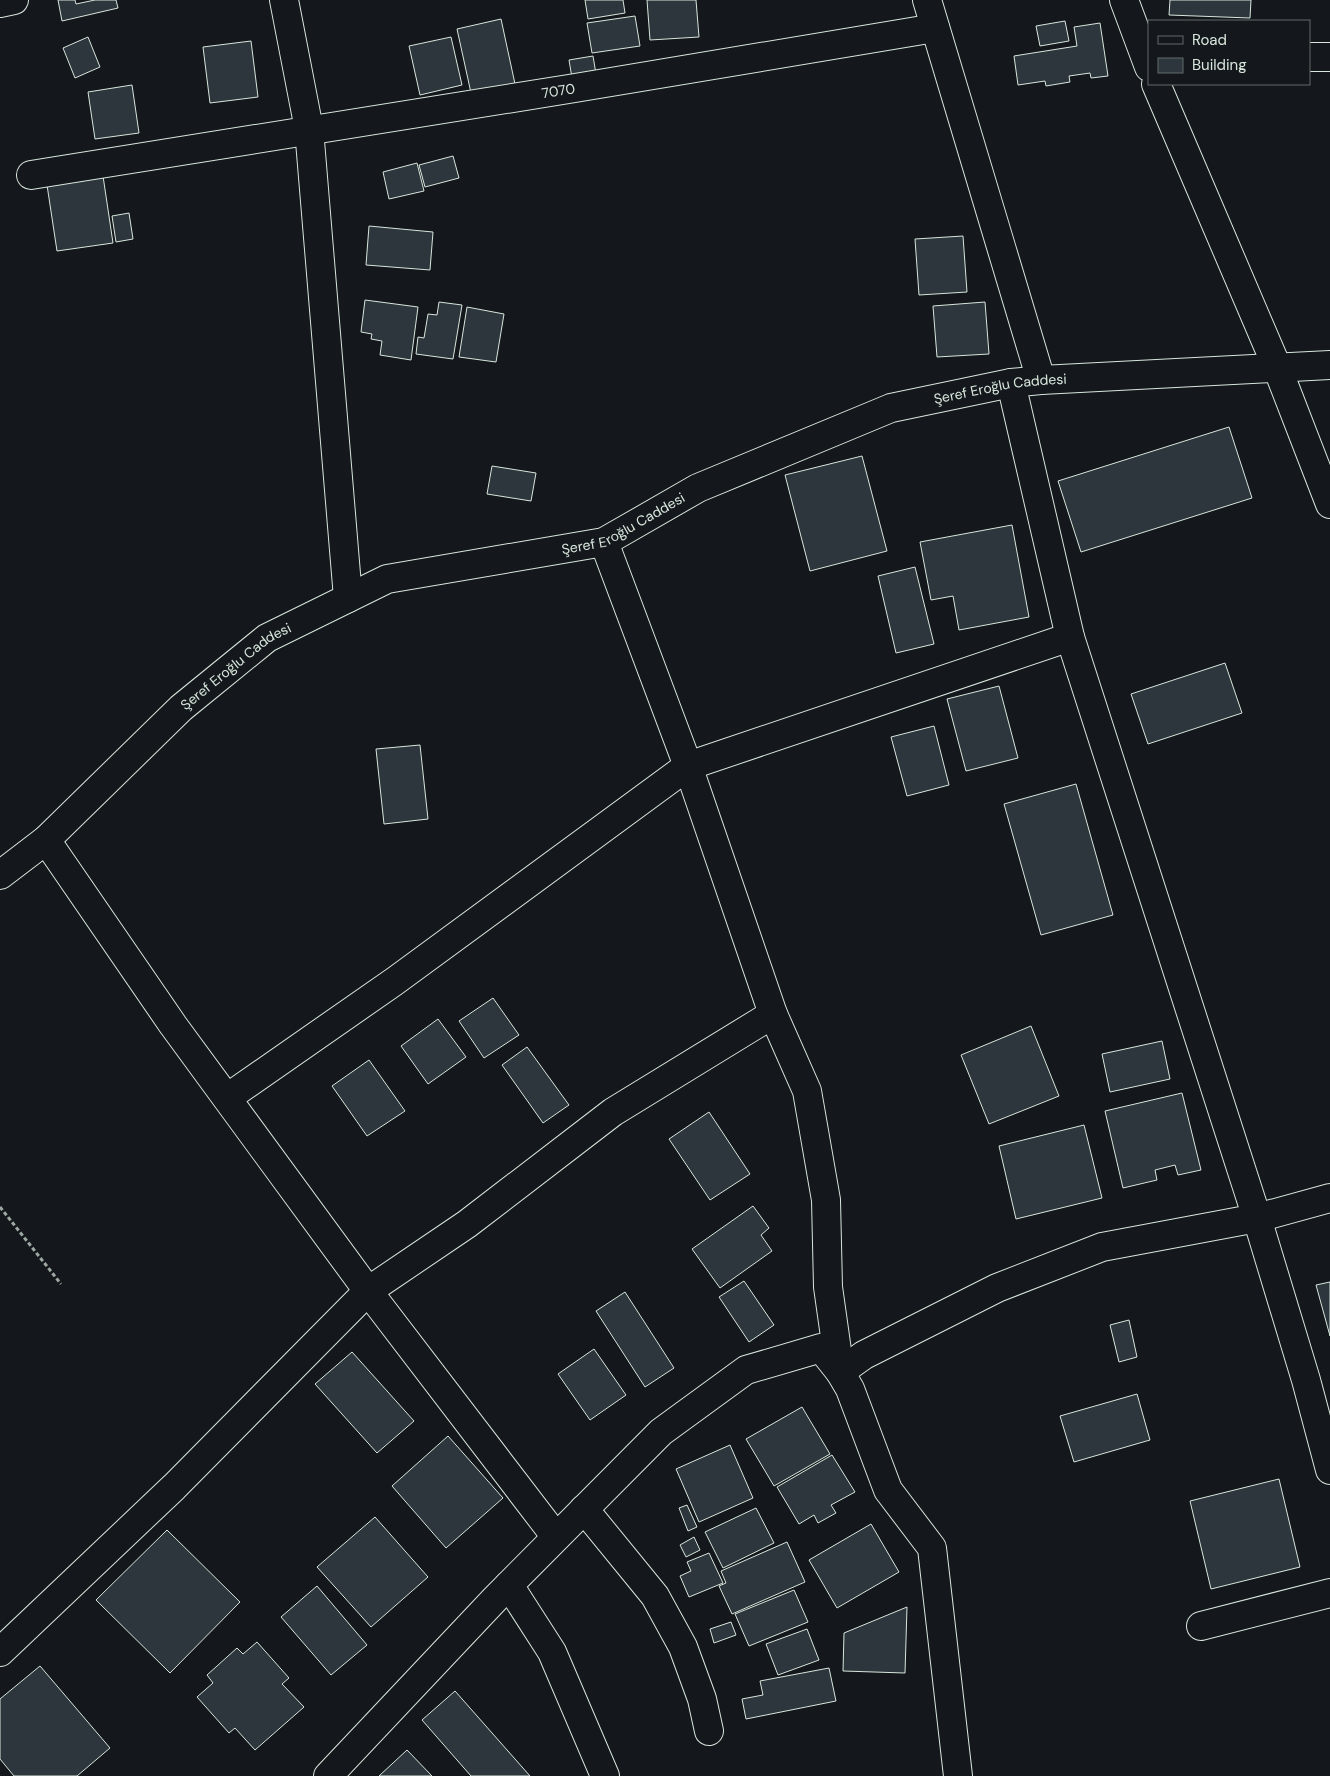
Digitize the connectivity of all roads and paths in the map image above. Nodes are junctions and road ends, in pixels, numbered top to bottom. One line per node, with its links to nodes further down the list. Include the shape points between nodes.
1 (14, 0): 5 (street)
2 (284, 0): 11 (street)
3 (927, 0): 6 (street)
4 (1124, 0): 9 (street)
5 (0, 3)
6 (935, 28): 11 (street, 7070); 15 (street)
7 (1310, 57): 8 (street)
8 (1330, 57)
9 (1148, 64)
10 (1156, 85): 14 (street)
11 (309, 129): 12 (street, 7070); 19 (street)
12 (31, 175)
13 (1330, 365): 14 (street, Şeref Eroğlu Caddesi)
14 (1277, 367): 15 (street, Şeref Eroğlu Caddesi); 17 (street)
15 (1041, 380): 16 (street, Şeref Eroğlu Caddesi)
16 (1011, 383): 18 (street, Şeref Eroğlu Caddesi, via 891,408 698,488); 20 (street)
17 (1330, 504)
18 (604, 542): 19 (street, Şeref Eroğlu Caddesi, via 387,579); 21 (street)
19 (348, 598): 22 (street, Şeref Eroğlu Caddesi, via 267,638 181,708)
20 (1070, 638): 21 (street); 28 (street)
21 (688, 766): 24 (street); 25 (street, via 395,981)
22 (46, 840): 23 (street, Şeref Eroğlu Caddesi); 25 (street)
23 (0, 875)
24 (773, 1014): 30 (street, via 614,1112 467,1224); 31 (street, via 807,1091 826,1200 828,1287)
25 (227, 1098): 30 (street)
26 (1330, 1198): 28 (street)
27 (0, 1207): 29 (path)
28 (1257, 1218): 31 (street, via 1102,1246 996,1288 873,1351); 32 (street)
29 (61, 1284)
30 (368, 1291): 34 (street); 38 (street, via 174,1487)
31 (840, 1372): 33 (street, via 820,1348 746,1370 661,1432); 42 (street, via 850,1389 888,1490 932,1548)
32 (1330, 1470)
33 (584, 1509): 34 (street); 39 (street, via 655,1596 683,1648 702,1699)
34 (556, 1538): 35 (street)
35 (509, 1585): 40 (street); 41 (street, via 552,1652)
36 (1330, 1593): 37 (street)
37 (1201, 1626)
38 (0, 1652)
39 (709, 1731)
40 (328, 1776)
41 (605, 1776)
42 (958, 1776)

